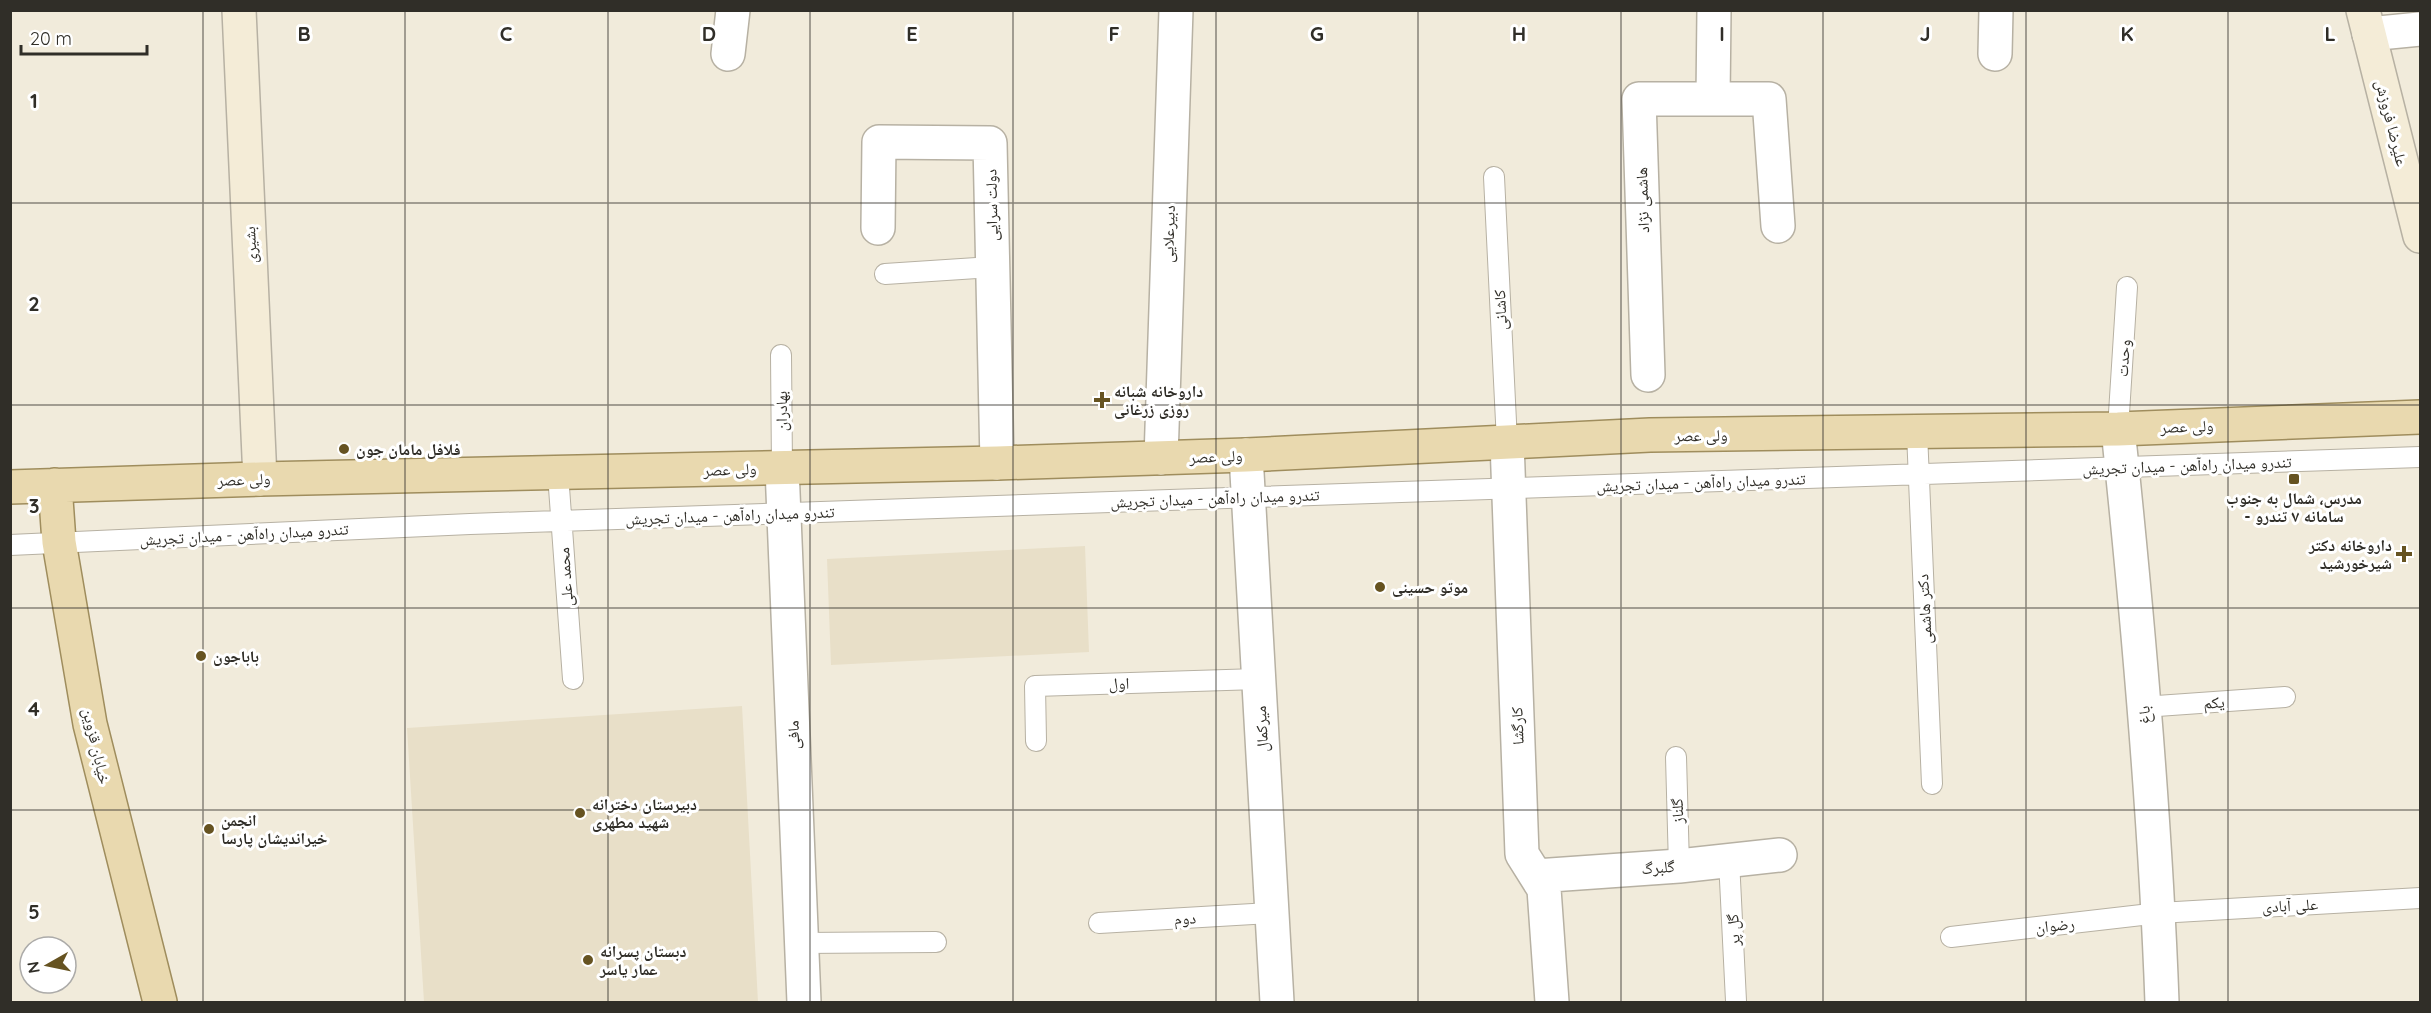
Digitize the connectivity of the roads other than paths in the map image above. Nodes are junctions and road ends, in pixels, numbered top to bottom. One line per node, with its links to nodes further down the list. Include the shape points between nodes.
1 (239, 10): 32 (street, بشیری)
2 (733, 10): 8 (street)
3 (1176, 10): 26 (street, دبیرعلایی)
4 (1714, 10): 10 (street)
5 (1996, 10): 9 (street)
6 (2366, 22): 7 (street); 14 (street, علیرضا فروزش)
7 (2421, 29)
8 (728, 54)
9 (1995, 54)
10 (1713, 99): 12 (street, هاشمی نژاد, via 1769,99); 19 (street, هاشمی نژاد, via 1639,99)
11 (1494, 177): 23 (lane, کاشانی)
12 (1778, 226)
13 (878, 228): 15 (street, دولت سرایی, via 879,142 990,143)
14 (2421, 236)
15 (992, 267): 16 (lane); 27 (street, دولت سرایی)
16 (885, 274)
17 (2127, 287): 21 (lane, وحدت)
18 (781, 355): 29 (lane, بهادران)
19 (1648, 375)
20 (2421, 417): 21 (main road, ولی عصر)
21 (2118, 429): 22 (main road, ولی عصر); 28 (street, باغ)
22 (1917, 433): 23 (main road, ولی عصر, via 1650,435); 31 (lane, دکتر هاشمی)
23 (1507, 442): 24 (main road, ولی عصر); 35 (street, کارگشا)
24 (1246, 455): 26 (main road, ولی عصر); 36 (street, میرکمال)
25 (2421, 457): 28 (lane, تندرو میدان راه‌آهن - میدان تجریش)
26 (1161, 458): 27 (main road, ولی عصر)
27 (996, 463): 29 (main road, ولی عصر)
28 (2122, 467): 31 (lane, تندرو میدان راه‌آهن - میدان تجریش); 44 (street, باغ)
29 (782, 468): 30 (main road, ولی عصر); 37 (street, مافی)
30 (558, 474): 32 (main road, ولی عصر); 38 (lane, محمد علی)
31 (1918, 474): 35 (lane, تندرو میدان راه‌آهن - میدان تجریش); 47 (lane, دکتر هاشمی)
32 (260, 479): 33 (main road, ولی عصر)
33 (55, 485): 34 (main road, ولی عصر); 39 (main road, خیابان قزوین)
34 (10, 487)
35 (1509, 489): 36 (lane, تندرو میدان راه‌آهن - میدان تجریش); 51 (street, کارگشا, via 1522,854)
36 (1248, 497): 37 (lane, تندرو میدان راه‌آهن - میدان تجریش); 42 (street, میرکمال)
37 (784, 513): 38 (lane, تندرو میدان راه‌آهن - میدان تجریش); 58 (street, مافی)
38 (561, 521): 39 (lane, تندرو میدان راه‌آهن - میدان تجریش); 41 (lane, محمد علی)
39 (59, 542): 40 (lane, تندرو میدان راه‌آهن - میدان تجریش); 60 (main road, خیابان قزوین, via 90,724)
40 (10, 545)
41 (573, 679)
42 (1258, 679): 45 (lane, اول, via 1035,686); 53 (street, میرکمال)
43 (2285, 697): 44 (lane, یکم)
44 (2143, 707): 54 (street, باغ)
45 (1036, 741)
46 (1676, 756): 50 (lane, گلناز)
47 (1932, 784)
48 (1780, 855): 49 (street, گلبرگ)
49 (1730, 860): 50 (street, گلبرگ); 59 (lane, گل پر)
50 (1679, 866): 51 (street, گلبرگ)
51 (1536, 876): 63 (street, کارگشا, via 1544,889)
52 (2421, 898): 54 (lane, علی آبادی)
53 (1270, 913): 55 (lane, دوم); 62 (street, میرکمال)
54 (2159, 913): 56 (lane, رضوان); 64 (street, باغ)
55 (1099, 923)
56 (1951, 937)
57 (936, 942): 58 (lane)
58 (801, 943): 61 (street, مافی)
59 (1736, 1001)
60 (160, 1002)
61 (804, 1002)
62 (1277, 1002)
63 (1551, 1002)
64 (2162, 1002)

